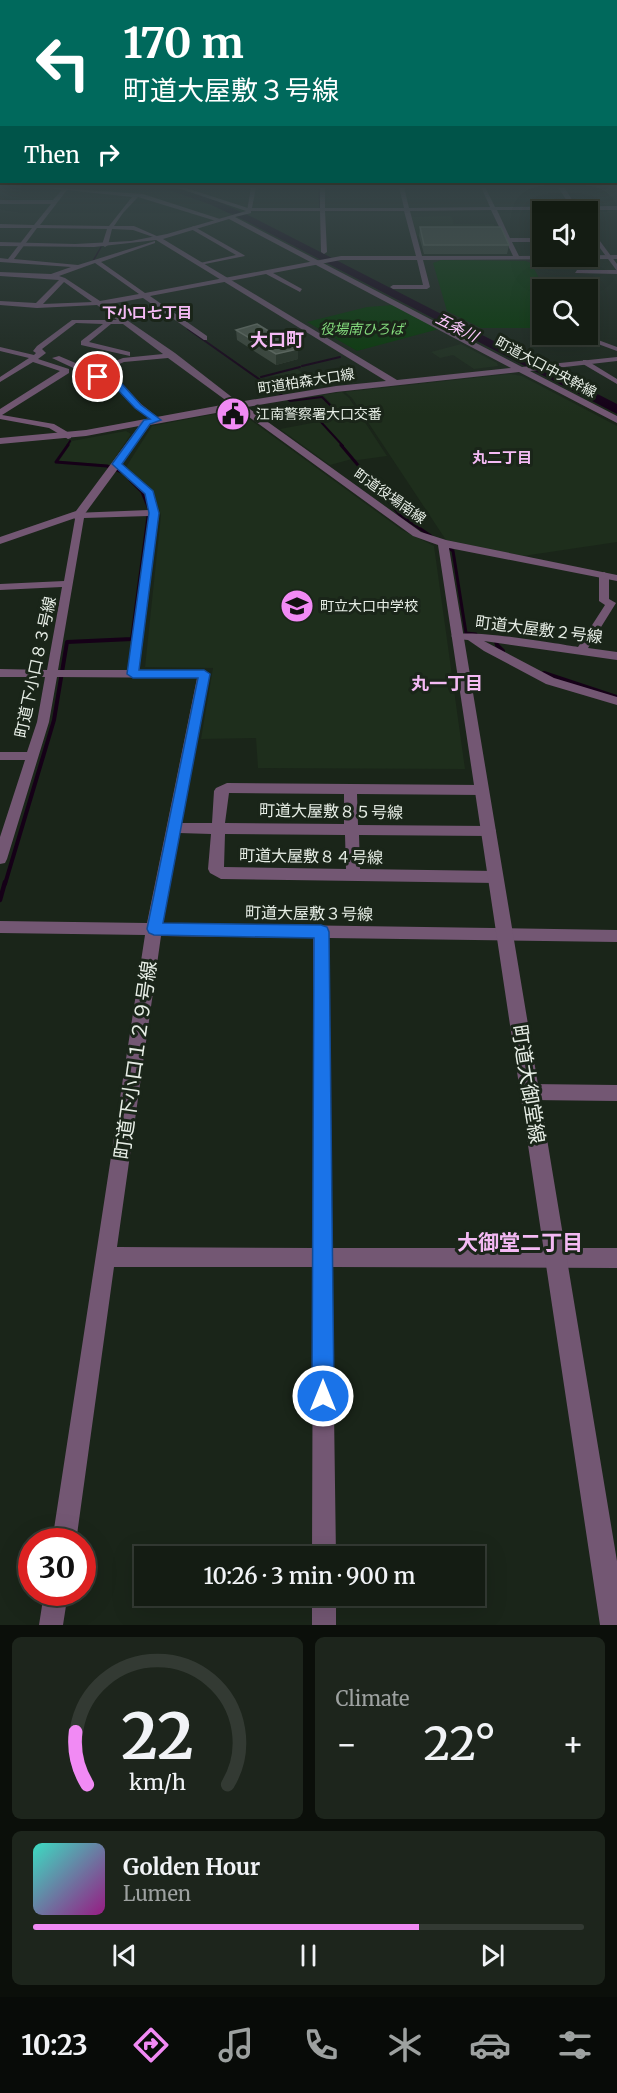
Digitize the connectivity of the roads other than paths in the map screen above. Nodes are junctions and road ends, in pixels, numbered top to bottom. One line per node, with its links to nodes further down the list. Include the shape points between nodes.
1 (44, 263): 9 (street)
2 (91, 263): 9 (street)
3 (95, 263): 19 (street)
4 (208, 263): 8 (street)
5 (316, 263): 11 (street)
6 (322, 263): 40 (street, 町道大口中央幹線)
7 (421, 263): 17 (street, via 427,287)
8 (202, 264): 16 (street)
9 (81, 266): 14 (street)
10 (617, 271): 12 (street)
11 (267, 272): 16 (street); 18 (street)
12 (577, 272)
13 (0, 274): 14 (street)
14 (52, 276): 15 (street)
15 (63, 279): 22 (street); 23 (street)
16 (227, 279): 19 (street); 43 (street)
17 (393, 287)
18 (300, 290)
19 (144, 296): 22 (street); 28 (street)
20 (0, 303): 23 (street)
21 (84, 304): 22 (street); 23 (street); 24 (street)
22 (98, 304): 26 (street)
23 (37, 306)
24 (74, 321): 25 (street); 27 (street)
25 (109, 322): 26 (street); 30 (street)
26 (125, 322): 34 (street)
27 (62, 335): 30 (street); 33 (street, via 39,347 37,351)
28 (204, 338)
29 (598, 342): 31 (street)
30 (84, 343): 35 (street)
31 (617, 349)
32 (0, 350): 36 (street)
33 (42, 353): 36 (street); 41 (street)
34 (172, 355): 35 (street); 45 (street)
35 (127, 357): 39 (street); 41 (street)
36 (34, 359): 42 (street); 46 (street, via 66,371)
37 (617, 359): 38 (street, 町道柏森大口線)
38 (586, 362): 40 (street, 町道柏森大口線); 44 (street)
39 (139, 365)
40 (524, 368): 43 (street, 町道柏森大口線); 47 (street, 町道大口中央幹線)
41 (92, 373): 48 (street, via 119,386)
42 (0, 380)
43 (394, 382): 45 (street, 町道柏森大口線)
44 (617, 382)
45 (238, 405): 48 (street, 町道柏森大口線); 55 (street, 町道役場南線, via 408,529)
46 (0, 415): 49 (street, via 51,426)
47 (617, 420)
48 (152, 421): 49 (street, 町道柏森大口線); 51 (street)
49 (68, 436): 50 (street, 町道柏森大口線)
50 (0, 441)
51 (117, 464): 52 (street, via 149,493); 53 (street)
52 (154, 513): 53 (street); 65 (street)
53 (77, 515): 54 (street); 58 (street, 町道下小口８３号線, via 80,519)
54 (0, 541)
55 (443, 543): 56 (street, 町道役場南線); 60 (street, 町道大御堂線)
56 (604, 575): 57 (street, 町道役場南線); 61 (street, via 604,601 611,603)
57 (617, 578)
58 (68, 584): 59 (street); 64 (street, 町道下小口８３号線)
59 (0, 587)
60 (464, 636): 61 (street, 町道大屋敷２号線); 66 (street, via 550,681); 70 (street, 町道大御堂線)
61 (582, 651): 62 (street, 町道大屋敷２号線)
62 (617, 656)
63 (0, 674): 64 (street, 町道下小口１２９号線)
64 (52, 674): 65 (street, 町道下小口１２９号線); 68 (street, 町道下小口８３号線)
65 (133, 674): 71 (street, 町道下小口１２９号線, via 204,674)
66 (617, 701)
67 (0, 756): 68 (street)
68 (32, 756): 75 (street, 町道下小口８３号線)
69 (350, 789): 70 (street, 町道大屋敷８４号線); 72 (street, 町道大屋敷８４号線, via 227,788 221,791); 73 (street)
70 (482, 790): 74 (street, 町道大御堂線)
71 (173, 828): 72 (street, 町道大屋敷８５号線); 79 (street, 町道下小口１２９号線)
72 (218, 828): 73 (street, 町道大屋敷８５号線); 76 (street, 町道大屋敷８４号線, via 215,868 221,873)
73 (352, 830): 74 (street, 町道大屋敷８５号線); 76 (street)
74 (489, 831): 77 (street, 町道大御堂線)
75 (0, 859)
76 (353, 875): 77 (street, 町道大屋敷８４号線)
77 (496, 877): 81 (street, 町道大御堂線)
78 (0, 927): 79 (street, 町道大屋敷３号線)
79 (154, 929): 80 (street, 町道大屋敷３号線); 85 (street, 町道下小口１２９号線)
80 (321, 932): 81 (street, 町道大屋敷３号線); 86 (street)
81 (505, 935): 82 (street, 町道大屋敷３号線); 83 (street, 町道大御堂線)
82 (617, 936)
83 (530, 1092): 84 (street); 87 (street, 町道大御堂線)
84 (617, 1093)
85 (106, 1257): 86 (street); 89 (street, 町道下小口１２９号線)
86 (323, 1257): 87 (street); 90 (street)
87 (556, 1257): 88 (street); 95 (street, 町道大御堂線)
88 (617, 1257)
89 (66, 1528)
90 (324, 1546)
91 (54, 1606): 93 (street)
92 (324, 1606): 94 (street)
93 (51, 1625)
94 (324, 1625)
95 (614, 1625)

